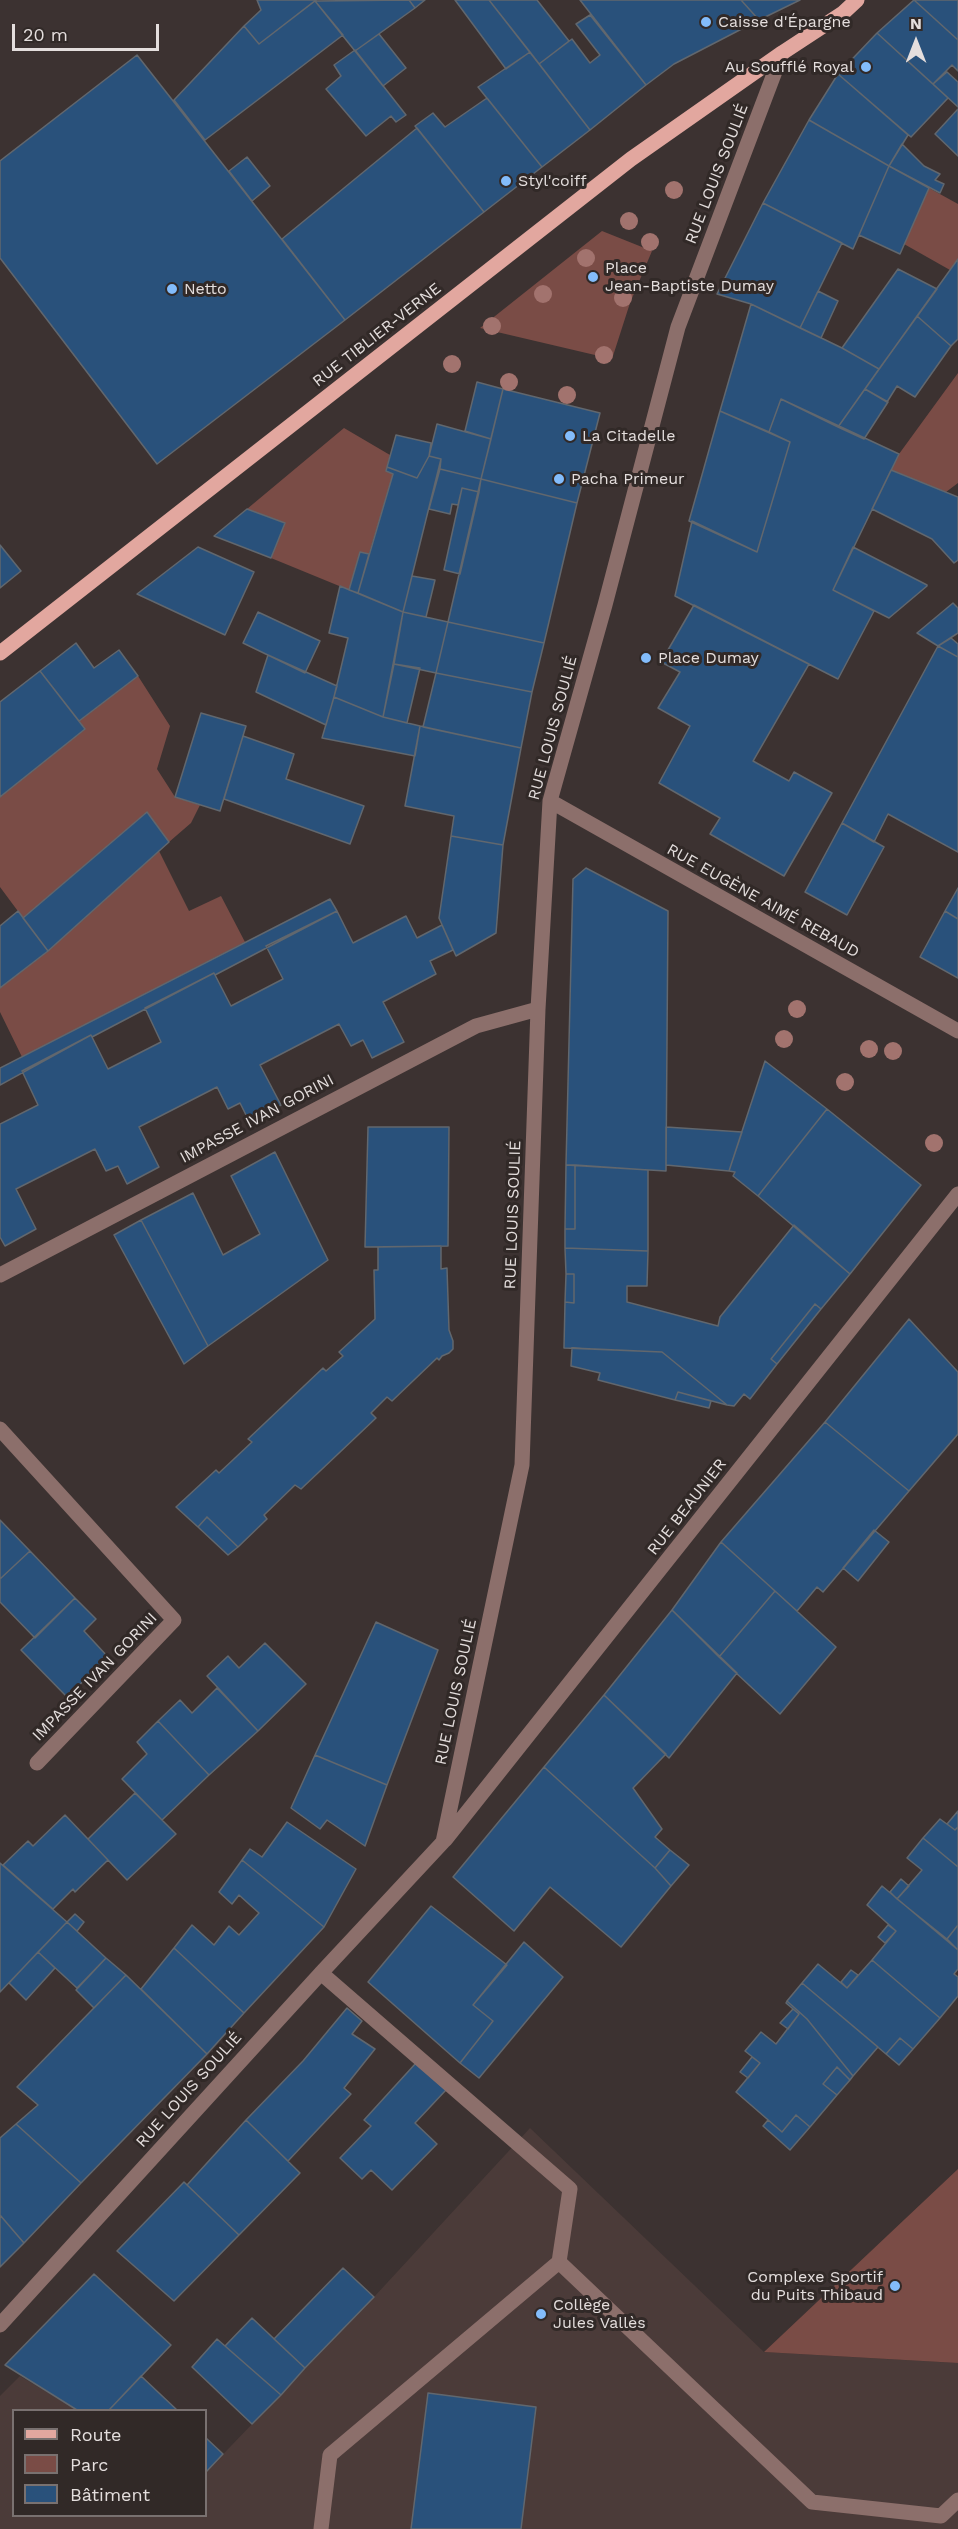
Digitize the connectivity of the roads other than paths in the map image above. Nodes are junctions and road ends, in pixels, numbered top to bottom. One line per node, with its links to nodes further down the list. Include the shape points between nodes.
1 (857, 0): 2 (main road)
2 (782, 53): 3 (main road, RUE TIBLIER-VERNE, via 631,159); 4 (street, RUE LOUIS SOULIÉ, via 678,327)
3 (0, 653)
4 (550, 801): 5 (street, RUE LOUIS SOULIÉ); 6 (street, RUE EUGÈNE AIMÉ REBAUD)
5 (538, 1009): 8 (street, IMPASSE IVAN GORINI, via 476,1026); 11 (street, RUE LOUIS SOULIÉ, via 522,1465)
6 (958, 1031)
7 (958, 1194): 11 (street, RUE BEAUNIER)
8 (0, 1275)
9 (0, 1430): 10 (street, IMPASSE IVAN GORINI, via 174,1620)
10 (37, 1762)
11 (443, 1842): 12 (street, RUE LOUIS SOULIÉ)
12 (321, 1973): 13 (street, via 570,2189); 14 (street, RUE LOUIS SOULIÉ)
13 (560, 2262): 15 (street, via 812,2502 941,2516); 16 (street, via 330,2455)
14 (0, 2325)
15 (958, 2500)
16 (321, 2529)

